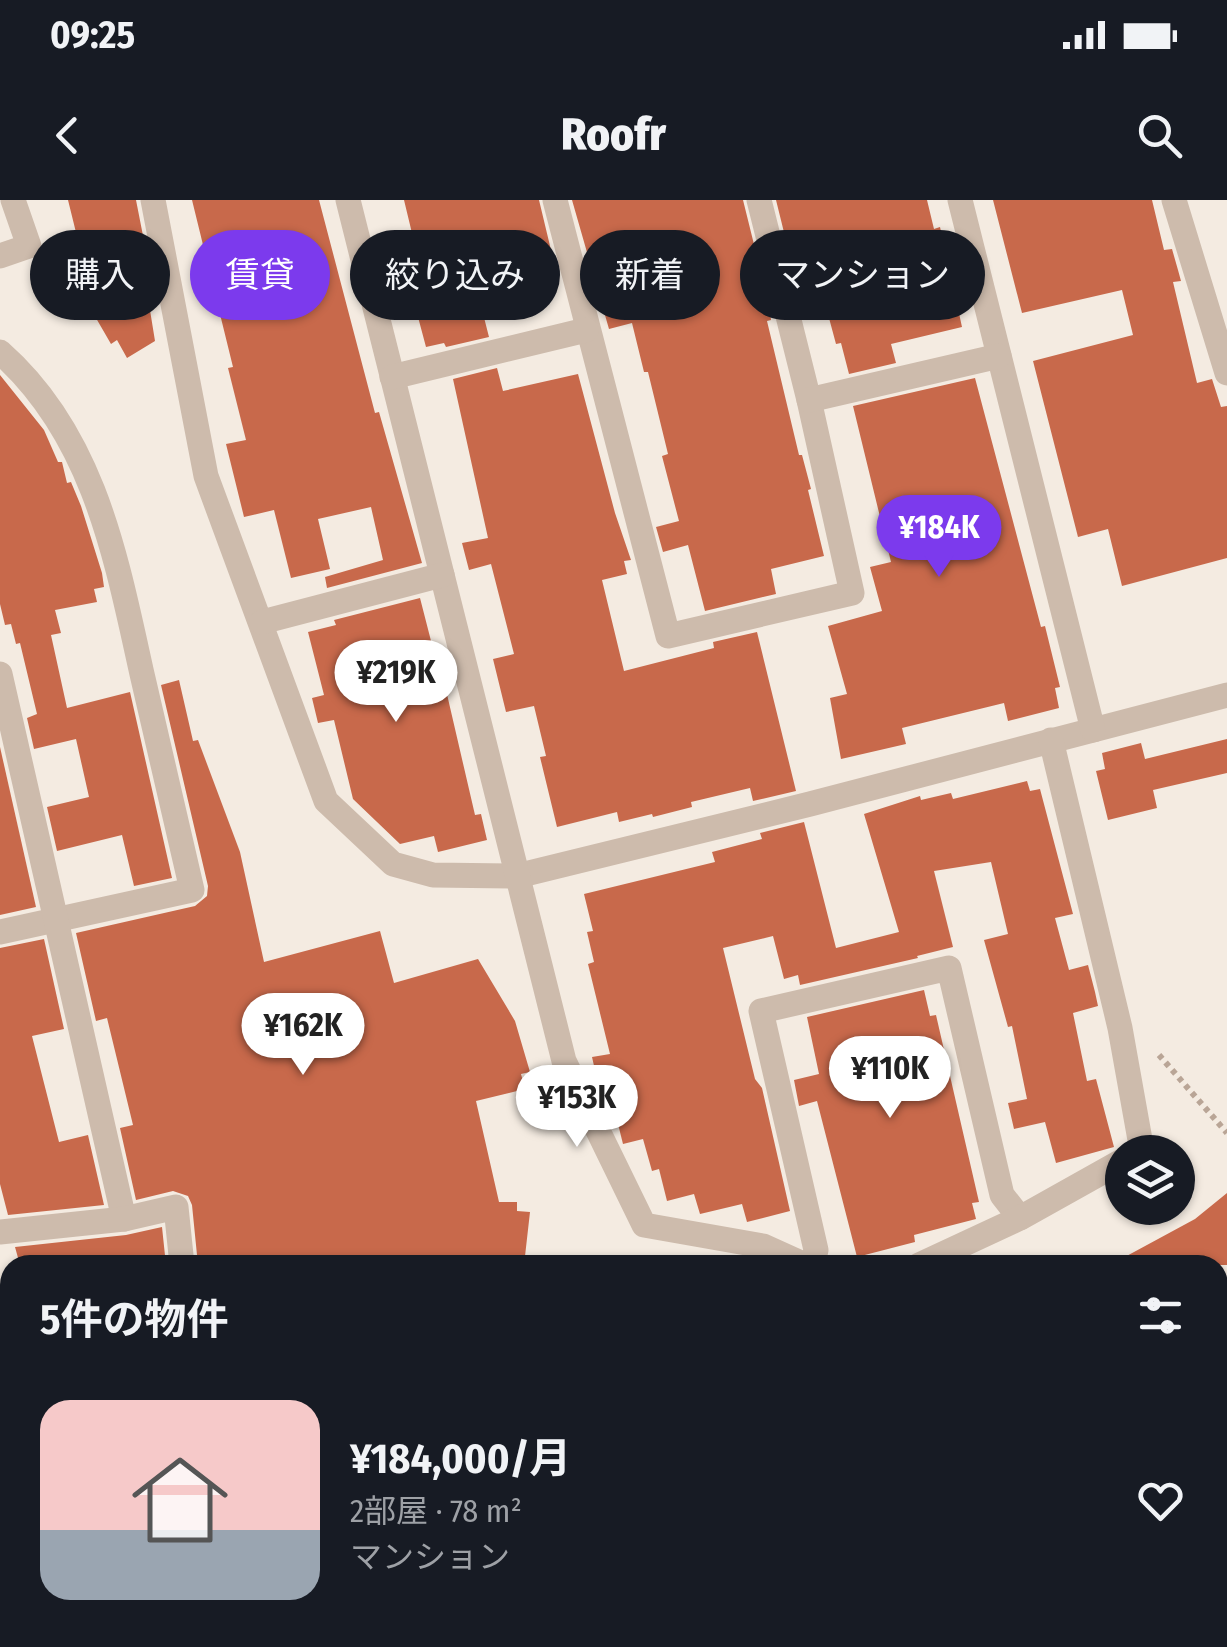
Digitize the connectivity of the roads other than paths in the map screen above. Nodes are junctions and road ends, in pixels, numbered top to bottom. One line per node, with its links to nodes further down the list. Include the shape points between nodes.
1 (13, 200): 8 (street, via 29,246)
2 (153, 200): 16 (street, via 206,476)
3 (348, 200): 13 (street)
4 (555, 200): 9 (street)
5 (759, 200): 14 (street)
6 (960, 200): 11 (street)
7 (1174, 200): 12 (street)
8 (0, 256)
9 (586, 330): 13 (street); 14 (street, via 668,636 852,592)
10 (0, 352): 22 (street, via 22,371 78,452 110,535 192,890)
11 (999, 356): 14 (street); 19 (street)
12 (1227, 372)
13 (392, 377): 15 (street)
14 (809, 400)
15 (442, 576): 16 (street); 21 (street)
16 (262, 622): 21 (street, via 326,801 393,864 434,875)
17 (0, 674): 22 (street)
18 (1227, 695): 19 (street)
19 (1093, 730): 20 (street)
20 (1051, 740): 21 (street); 24 (street)
21 (516, 876): 30 (street, via 564,1061 644,1225)
22 (56, 918): 23 (street); 27 (street)
23 (0, 932)
24 (1139, 1135)
25 (1105, 1170): 26 (street)
26 (1020, 1218): 31 (street, via 1002,1195 948,968 761,1011); 32 (street)
27 (124, 1219): 28 (street); 29 (street, via 176,1207)
28 (0, 1232)
29 (181, 1255)
30 (785, 1255)
31 (814, 1255)
32 (940, 1255)

